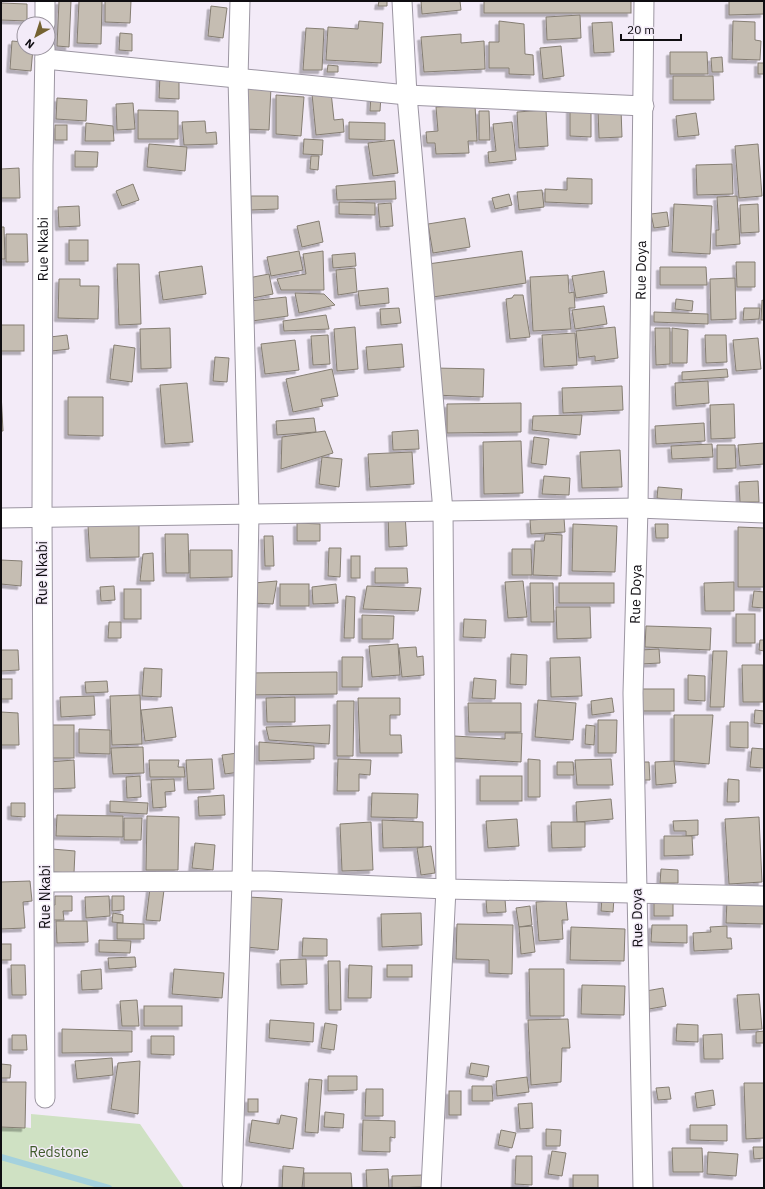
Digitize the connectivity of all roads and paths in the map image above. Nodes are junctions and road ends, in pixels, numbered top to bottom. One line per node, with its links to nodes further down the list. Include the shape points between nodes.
1 (45, 1): 5 (street)
2 (240, 1): 8 (street)
3 (402, 1): 9 (street)
4 (644, 1): 10 (street, Rue Doya)
5 (45, 16)
6 (56, 54): 8 (street)
7 (45, 56): 16 (street, Rue Nkabi)
8 (238, 78): 9 (street); 14 (street)
9 (407, 95): 10 (street); 12 (street)
10 (644, 106): 11 (street, Rue Doya)
11 (638, 508): 12 (street); 13 (street); 20 (street, Rue Doya, via 633,693)
12 (443, 511): 14 (street); 19 (street)
13 (764, 513)
14 (249, 514): 16 (street); 17 (street)
15 (1, 518): 16 (street)
16 (42, 518): 18 (street, Rue Nkabi)
17 (242, 881): 18 (street); 19 (street); 23 (street)
18 (45, 882): 22 (street, Rue Nkabi)
19 (446, 889): 20 (street); 24 (street)
20 (637, 892): 21 (street); 25 (street, Rue Doya)
21 (764, 896)
22 (45, 1098)
23 (232, 1182)
24 (431, 1188)
25 (643, 1188)

